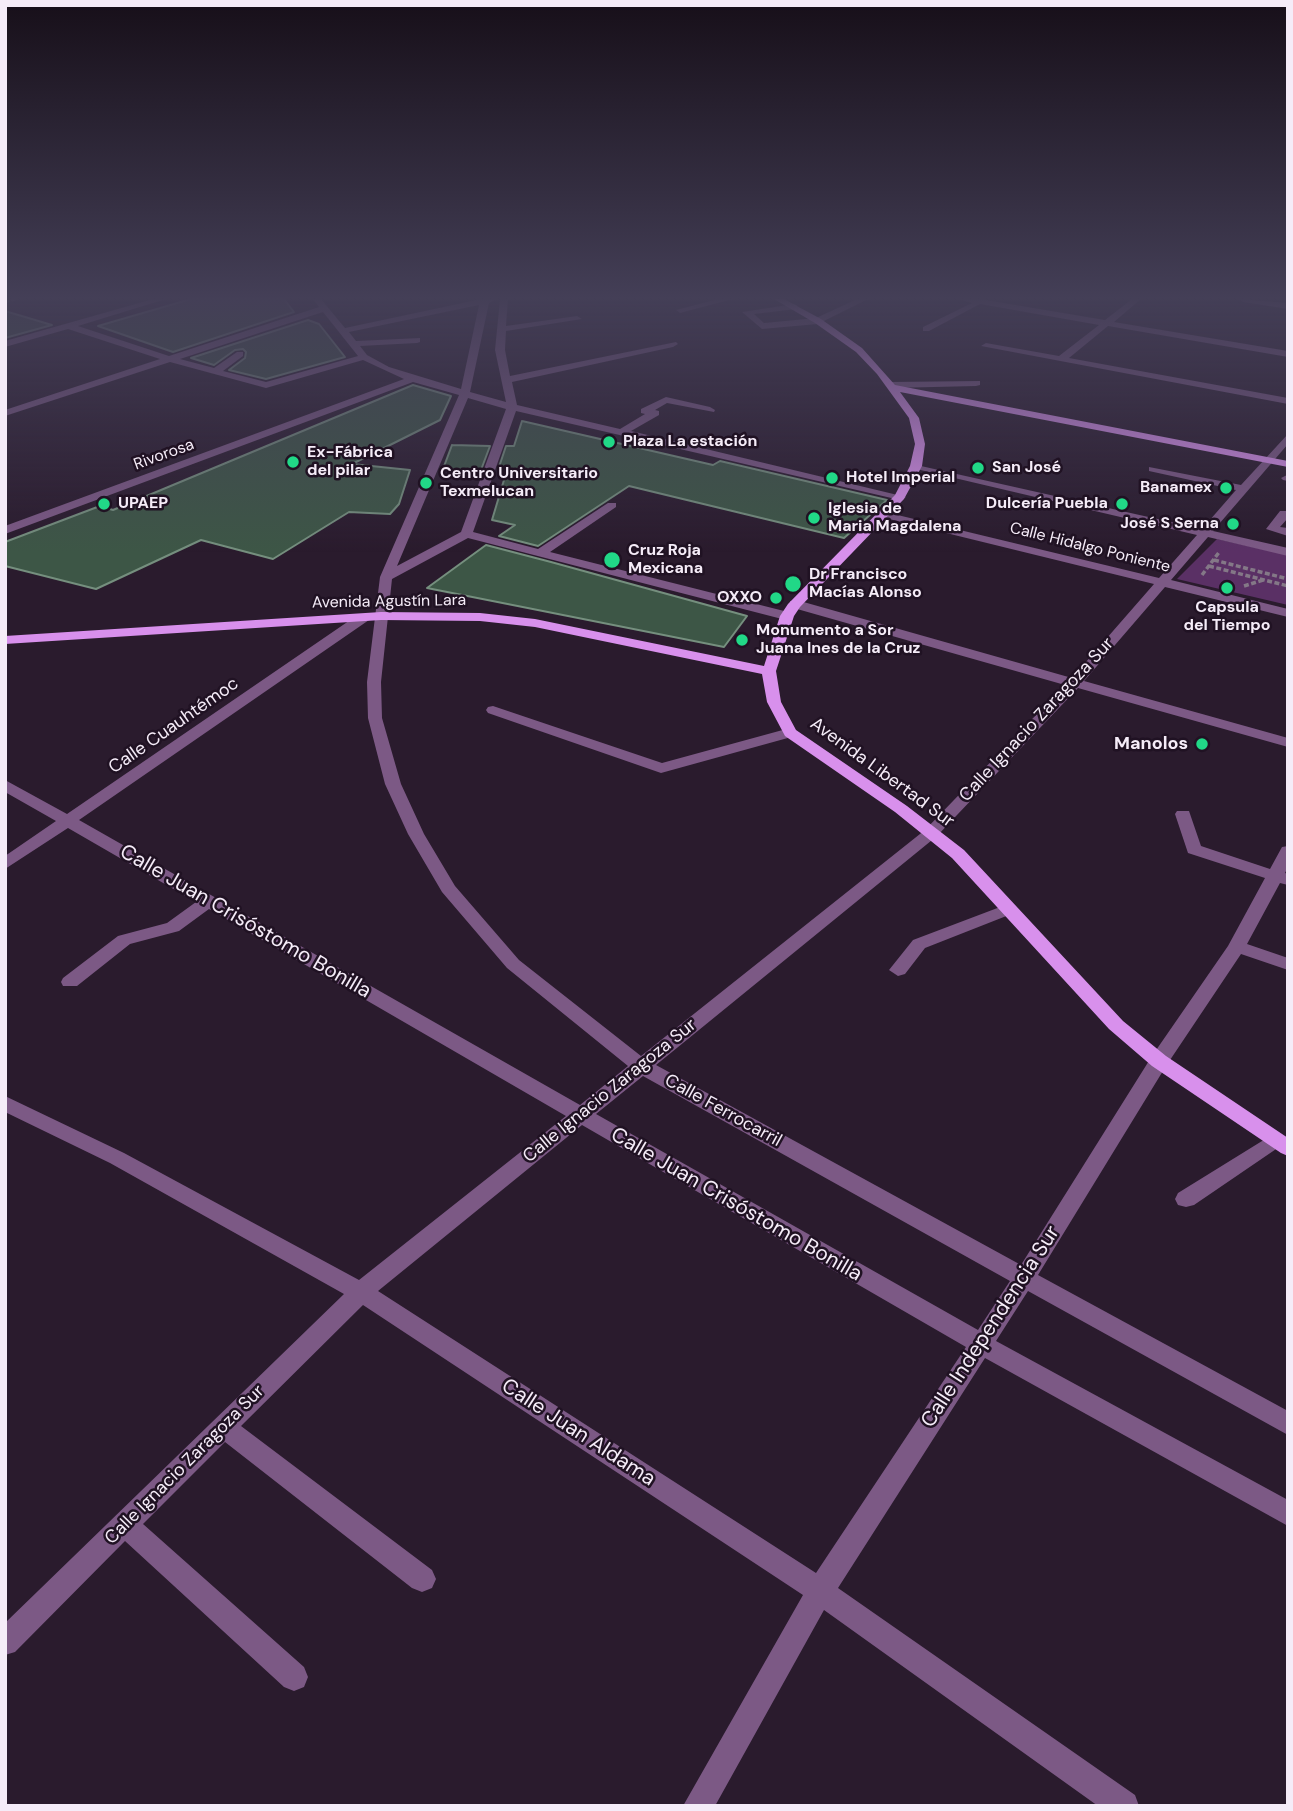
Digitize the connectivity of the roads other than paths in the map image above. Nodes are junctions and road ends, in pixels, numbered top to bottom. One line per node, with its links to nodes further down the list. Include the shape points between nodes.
1 (95, 384): 16 (street)
2 (255, 384): 3 (street)
3 (277, 384)
4 (401, 384): 29 (street, Rivorosa)
5 (429, 384): 12 (street)
6 (468, 384): 12 (street)
7 (508, 384): 14 (street)
8 (890, 384): 11 (main road)
9 (962, 384): 11 (street)
10 (1194, 384): 13 (street)
11 (892, 386): 19 (main road); 21 (main road, via 914,418 920,444)
12 (465, 394): 14 (street); 36 (street, Calle Ferrocarril)
13 (1288, 401)
14 (512, 407): 17 (street); 32 (street)
15 (710, 410): 17 (street, via 666,400 645,411 655,413)
16 (5, 413)
17 (621, 433): 24 (street)
18 (1288, 438): 19 (street, Calle Ignacio Zaragoza Sur)
19 (1269, 460): 20 (main road); 23 (street, Calle Ignacio Zaragoza Sur)
20 (1288, 464)
21 (916, 466): 24 (main road); 33 (street)
22 (1153, 469): 23 (street)
23 (1245, 489): 33 (street, Calle Ignacio Zaragoza Sur)
24 (900, 497): 27 (main road)
25 (612, 505): 34 (street)
26 (5, 513): 29 (street)
27 (885, 514): 37 (street, Calle Hidalgo Poniente); 38 (main road)
28 (1288, 515): 31 (street, via 1272,529)
29 (28, 522): 30 (street, Rivorosa)
30 (5, 530)
31 (1288, 532)
32 (466, 534): 34 (street); 36 (street)
33 (1207, 534): 35 (street); 37 (street, Calle Ignacio Zaragoza Sur)
34 (541, 552): 38 (street)
35 (1288, 552)
36 (386, 577): 40 (street, Calle Ferrocarril)
37 (1162, 584): 39 (street, Calle Hidalgo Poniente); 43 (street, Calle Ignacio Zaragoza Sur)
38 (791, 610): 42 (main road); 43 (street)
39 (1288, 613)
40 (373, 617): 41 (main road, Avenida Agustín Lara); 42 (main road, Avenida Agustín Lara, via 522,621); 49 (street, Calle Cuauhtémoc); 61 (street, Calle Ferrocarril, via 375,718 393,783 431,861 448,888 513,964)
41 (5, 640)
42 (769, 671): 45 (main road, Avenida Libertad Sur, via 774,702)
43 (1074, 684): 46 (street); 50 (street, Calle Ignacio Zaragoza Sur)
44 (493, 710): 45 (street, via 661,768)
45 (790, 733): 50 (main road, Avenida Libertad Sur)
46 (1288, 743)
47 (5, 785): 49 (street, Calle Juan Crisóstomo Bonilla)
48 (1183, 814): 53 (street, via 1194,849)
49 (71, 821): 52 (street, Calle Cuauhtémoc); 54 (street, Calle Juan Crisóstomo Bonilla)
50 (931, 833): 55 (main road, Avenida Libertad Sur, via 958,854); 61 (street, Calle Ignacio Zaragoza Sur)
51 (1288, 850): 53 (street, Calle Independencia Sur)
52 (5, 864)
53 (1281, 878): 56 (street, Calle Independencia Sur)
54 (209, 901): 59 (street, via 173,928 124,940); 63 (street, Calle Juan Crisóstomo Bonilla)
55 (1009, 909): 58 (street, via 919,944); 60 (main road, Avenida Libertad Sur, via 1116,1025)
56 (1237, 947): 57 (street); 60 (street, Calle Independencia Sur)
57 (1288, 964)
58 (898, 970)
59 (70, 982)
60 (1159, 1061): 64 (main road, Avenida Libertad Sur); 66 (street, Calle Independencia Sur)
61 (641, 1066): 63 (street, Calle Ignacio Zaragoza Sur); 66 (street, Calle Ferrocarril)
62 (5, 1103): 67 (street, Calle Juan Aldama, via 117,1158)
63 (579, 1115): 67 (street, Calle Ignacio Zaragoza Sur); 68 (street, Calle Juan Crisóstomo Bonilla)
64 (1282, 1144): 65 (street)
65 (1186, 1199)
66 (1024, 1279): 68 (street, Calle Independencia Sur); 69 (street, Calle Ferrocarril)
67 (361, 1292): 70 (street, Calle Ignacio Zaragoza Sur); 74 (street, Calle Juan Aldama)
68 (981, 1344): 71 (street, Calle Juan Crisóstomo Bonilla); 74 (street, Calle Independencia Sur)
69 (1288, 1424)
70 (224, 1427): 72 (street, Calle Ignacio Zaragoza Sur); 73 (street)
71 (1288, 1514)
72 (125, 1524): 75 (street, Calle Ignacio Zaragoza Sur); 76 (street)
73 (422, 1580)
74 (820, 1591): 77 (street, Calle Independencia Sur); 78 (street, Calle Juan Aldama)
75 (5, 1642)
76 (294, 1677)
77 (698, 1806)
78 (1124, 1806)

